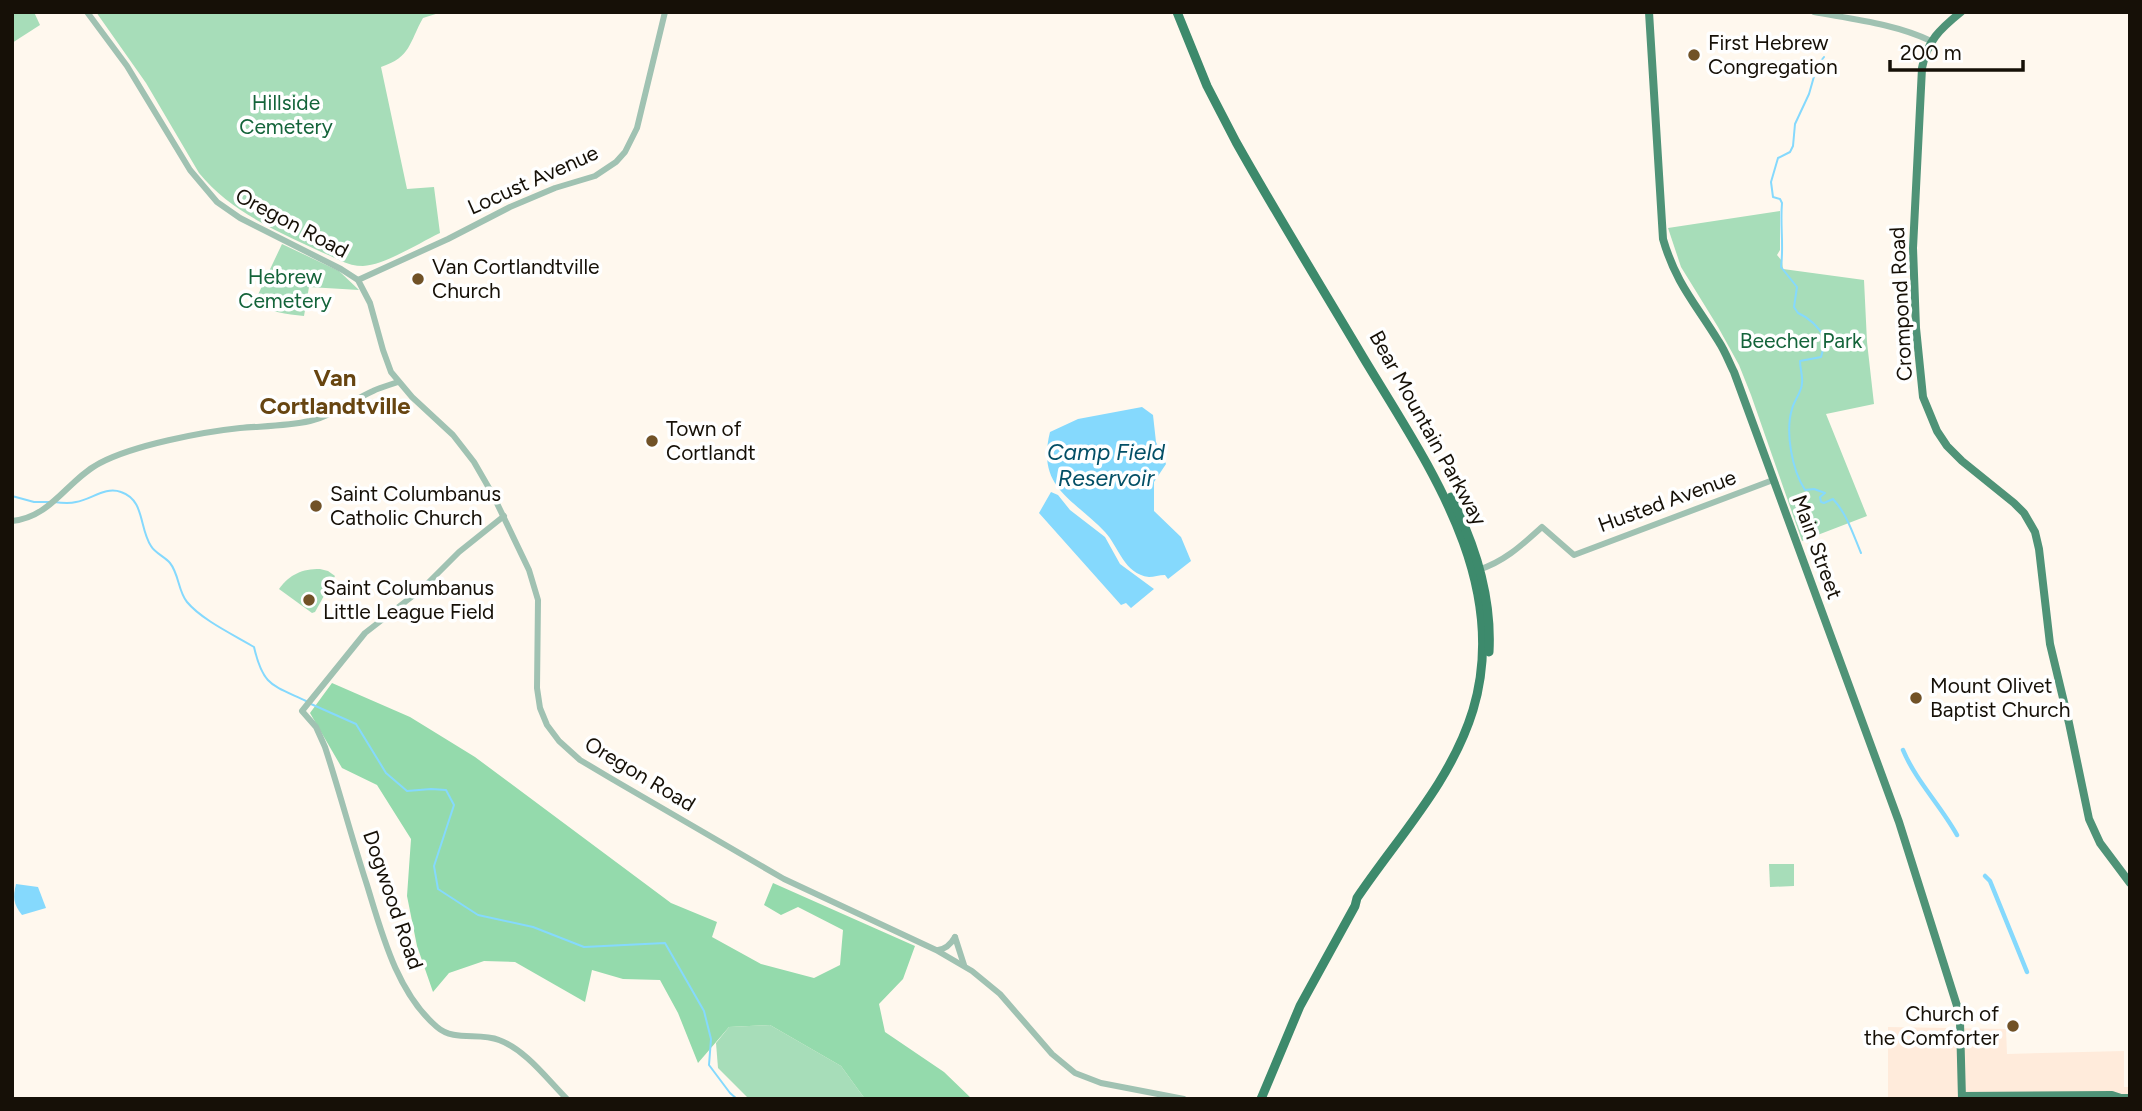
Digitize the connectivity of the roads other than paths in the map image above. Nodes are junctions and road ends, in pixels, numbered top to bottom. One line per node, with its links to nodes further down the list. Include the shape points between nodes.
1 (87, 12): 9 (street, Oregon Road, via 127,66 190,170 217,202)
2 (665, 12): 9 (street, Locust Avenue, via 637,128 616,162 594,176 510,207)
3 (1177, 12): 14 (highway, Bear Mountain Parkway, via 1207,86 1242,152 1441,489)
4 (1183, 12): 14 (highway, Bear Mountain Parkway, via 1236,131 1445,486 1467,530)
5 (1649, 12): 11 (main road, Main Street, via 1662,239 1673,270 1734,372)
6 (1814, 12): 8 (street)
7 (1961, 12): 8 (main road)
8 (1931, 41): 15 (main road, Crompond Road, via 1922,68 1913,248 1923,397 1947,446 2019,508 2035,532 2054,668 2089,818 2100,843)
9 (358, 280): 10 (street, Oregon Road, via 370,303 387,364)
10 (398, 382): 12 (street, Oregon Road, via 461,445); 13 (street, via 310,421 212,432 124,453 93,467 51,505)
11 (1773, 480): 14 (street, Husted Avenue, via 1574,555 1542,527 1512,554); 18 (main road, Main Street, via 1930,915 1958,1009)
12 (504, 516): 16 (street, Oregon Road, via 535,584 537,690 543,717 559,741 580,760 784,879); 20 (street, Dogwood Road, via 365,633 304,708 325,747 377,920 413,1001 446,1034 485,1036 509,1044)
13 (12, 522)
14 (1477, 571): 22 (highway, Bear Mountain Parkway, via 1483,647 1479,684 1457,752 1357,898 1300,1006)
15 (2130, 883)
16 (936, 950): 17 (street, Oregon Road); 17 (street, via 943,950 955,937)
17 (965, 966): 21 (street, via 1000,995 1074,1073 1101,1083)
18 (1962, 1097): 19 (main road)
19 (2130, 1098)
20 (567, 1099)
21 (1184, 1099)
22 (1261, 1099)

